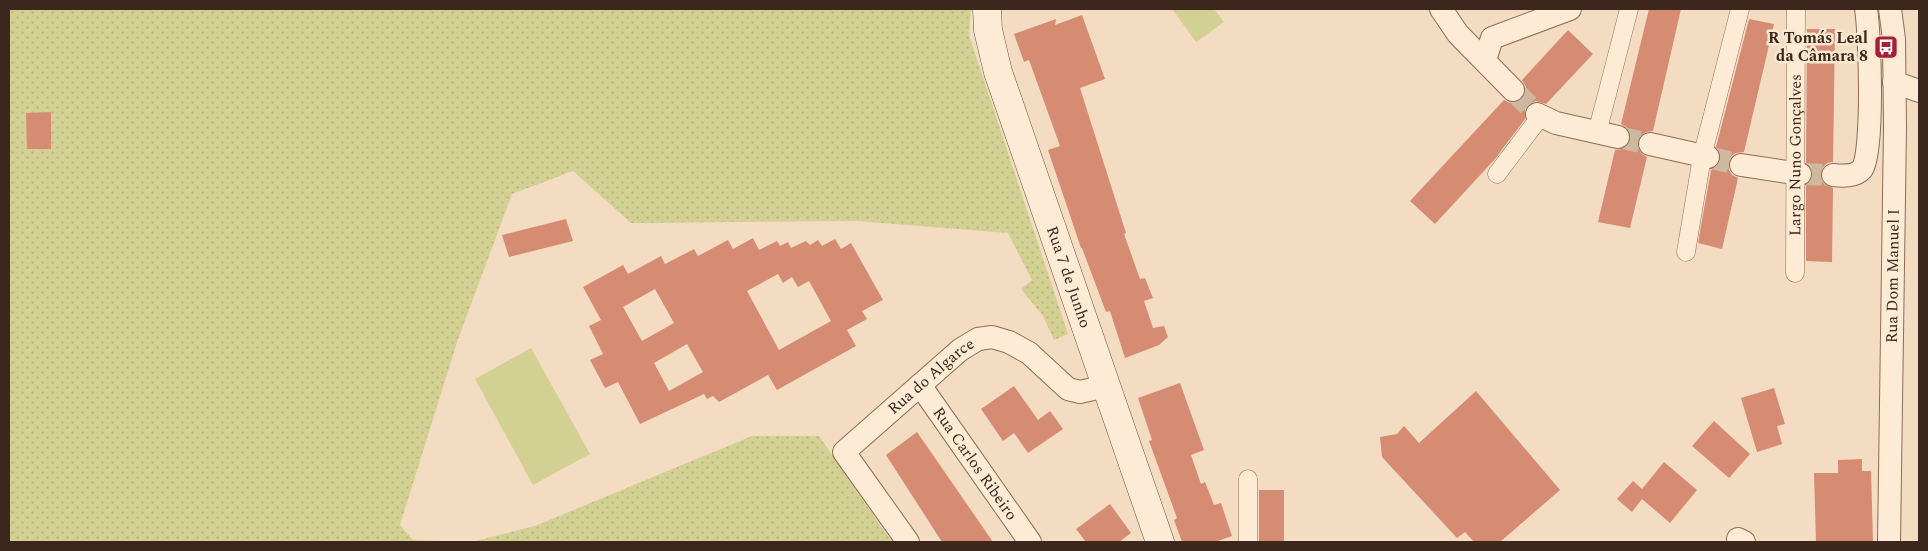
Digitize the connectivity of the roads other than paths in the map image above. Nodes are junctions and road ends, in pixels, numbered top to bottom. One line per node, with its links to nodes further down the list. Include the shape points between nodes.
1 (987, 9): 24 (main road, Rua 7 de Junho, via 988,30 998,72)
2 (1441, 9): 9 (street, via 1458,34)
3 (1570, 9): 9 (street, via 1492,38)
4 (1629, 9): 14 (street)
5 (1740, 9): 16 (street)
6 (1796, 9): 19 (street, Largo Nuno Gonçalves)
7 (1866, 9): 20 (street, via 1870,54 1866,163 1860,171 1847,176)
8 (1890, 9): 10 (street, Rua Dom Manuel I)
9 (1485, 60): 11 (street)
10 (1894, 82): 12 (street); 30 (street, Rua Dom Manuel I)
11 (1513, 90)
12 (1919, 91)
13 (1538, 116): 14 (street); 18 (street)
14 (1608, 135)
15 (1650, 144): 16 (street)
16 (1705, 157): 21 (street)
17 (1741, 165): 19 (street)
18 (1497, 174)
19 (1798, 174): 22 (street, Largo Nuno Gonçalves)
20 (1833, 176)
21 (1686, 252)
22 (1795, 273)
23 (920, 385): 24 (street, Rua do Algarce, via 960,350 978,339 992,337 1029,353 1068,389 1080,392); 26 (street, Rua do Algarce, via 844,452); 27 (street, Rua Carlos Ribeiro)
24 (1106, 386): 28 (main road, Rua 7 de Junho)
25 (1248, 479): 29 (street)
26 (908, 542)
27 (1030, 542)
28 (1160, 542)
29 (1248, 542)
30 (1889, 542)

